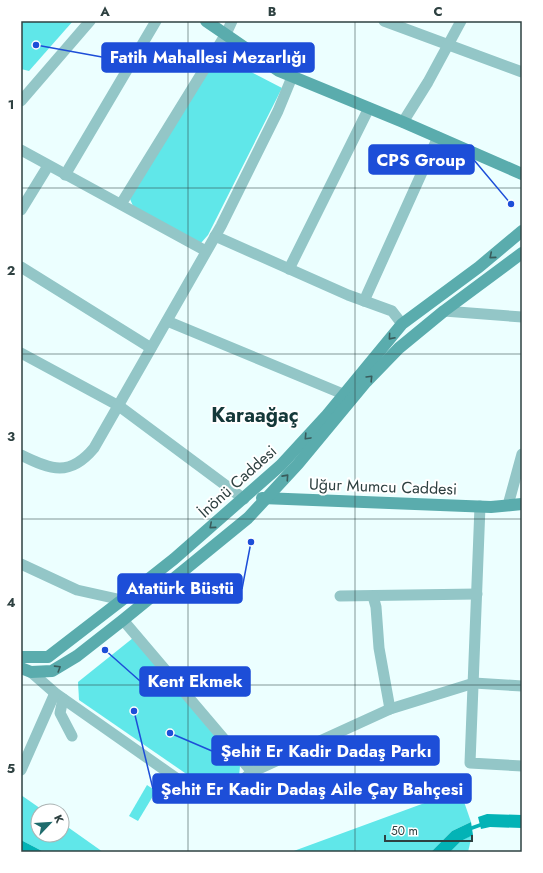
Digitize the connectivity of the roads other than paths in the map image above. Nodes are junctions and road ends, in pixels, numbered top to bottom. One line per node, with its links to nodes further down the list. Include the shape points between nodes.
1 (90, 21): 11 (street)
2 (156, 21): 18 (street)
3 (206, 21): 7 (main road)
4 (232, 21): 7 (street)
5 (384, 21): 8 (street)
6 (461, 21): 8 (street)
7 (226, 34): 10 (main road, via 279,71); 19 (street)
8 (449, 45): 9 (street); 13 (street)
9 (522, 72)
10 (292, 77): 12 (main road); 22 (street, via 278,111)
11 (21, 101)
12 (368, 108): 13 (main road); 26 (street)
13 (403, 122): 14 (main road)
14 (438, 137): 17 (main road); 27 (street)
15 (21, 150): 16 (street)
16 (48, 166): 18 (street); 20 (street)
17 (522, 174)
18 (65, 175): 19 (street)
19 (121, 204): 23 (street)
20 (21, 210)
21 (522, 232): 31 (main road, İnönü Caddesi, one-way to 31)
22 (215, 236): 23 (street); 26 (street)
23 (206, 252): 30 (street)
24 (522, 253): 28 (main road, İnönü Caddesi)
25 (21, 267): 32 (street)
26 (290, 269): 27 (street)
27 (364, 301): 31 (street, via 392,311)
28 (444, 311): 29 (street); 38 (main road, İnönü Caddesi, one-way to 28, via 398,348)
29 (522, 317)
30 (167, 321): 32 (street); 34 (street)
31 (402, 324): 34 (main road, İnönü Caddesi, one-way to 34)
32 (151, 348): 35 (street)
33 (21, 353): 35 (street)
34 (343, 394): 39 (main road, İnönü Caddesi, one-way to 39, via 281,465)
35 (119, 406): 37 (street, via 94,448 85,459 70,467 45,468); 39 (street)
36 (522, 454): 41 (street)
37 (21, 456)
38 (267, 497): 39 (main road, Uğur Mumcu Caddesi); 42 (main road, Uğur Mumcu Caddesi); 48 (main road, İnönü Caddesi, via 248,518)
39 (244, 499): 47 (main road, İnönü Caddesi, one-way to 47)
40 (522, 504): 41 (main road, Uğur Mumcu Caddesi)
41 (508, 505): 42 (main road, Uğur Mumcu Caddesi)
42 (480, 506): 44 (street)
43 (21, 564): 47 (street, via 77,590)
44 (477, 594): 46 (street); 51 (street)
45 (340, 596): 46 (street)
46 (373, 596): 54 (street)
47 (122, 600): 49 (main road, İnönü Caddesi, via 48,657)
48 (123, 620): 50 (main road, İnönü Caddesi, one-way to 48, via 52,671); 58 (street)
49 (21, 657)
50 (26, 670): 53 (street)
51 (474, 683): 52 (street); 54 (street); 56 (street, via 470,763)
52 (522, 686)
53 (59, 696): 55 (street, via 60,713); 57 (street); 58 (street, via 196,792 209,793 241,782)
54 (390, 709): 58 (street)
55 (72, 736)
56 (522, 766)
57 (21, 770)
58 (252, 772)

